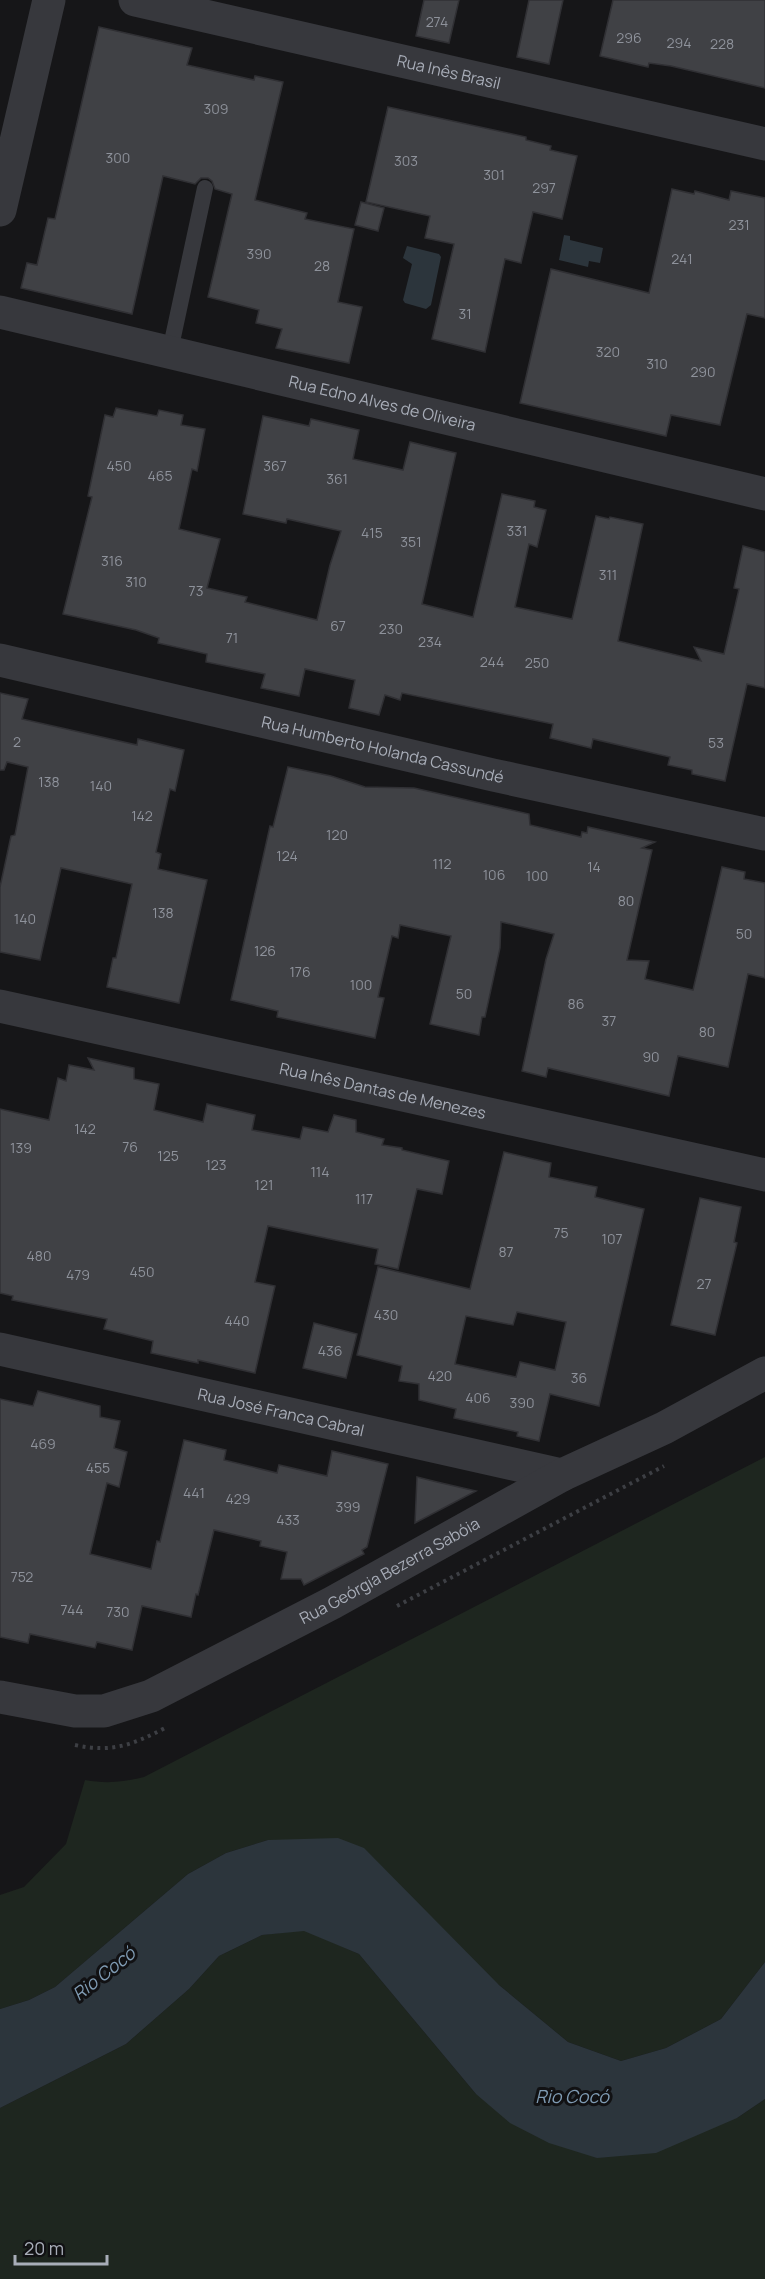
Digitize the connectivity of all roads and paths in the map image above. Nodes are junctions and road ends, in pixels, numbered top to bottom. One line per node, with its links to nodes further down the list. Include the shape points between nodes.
1 (49, 0): 5 (street)
2 (135, 0): 3 (street, Rua Inês Brasil)
3 (765, 144)
4 (204, 188): 7 (lane)
5 (0, 210)
6 (0, 312): 7 (street, Rua Edno Alves de Oliveira)
7 (170, 351): 8 (street, Rua Edno Alves de Oliveira)
8 (765, 494)
9 (0, 660): 10 (street, Rua Humberto Holanda Cassundé)
10 (765, 834)
11 (0, 1006): 12 (street, Rua Inês Dantas de Menezes)
12 (765, 1175)
13 (0, 1349): 15 (street, Rua José Franca Cabral)
14 (765, 1373): 15 (street, Rua Geórgia Bezerra Sabóia, via 664,1428)
15 (562, 1475): 16 (street, Rua Geórgia Bezerra Sabóia, via 332,1603 152,1696 104,1711 75,1711)
16 (0, 1697)

